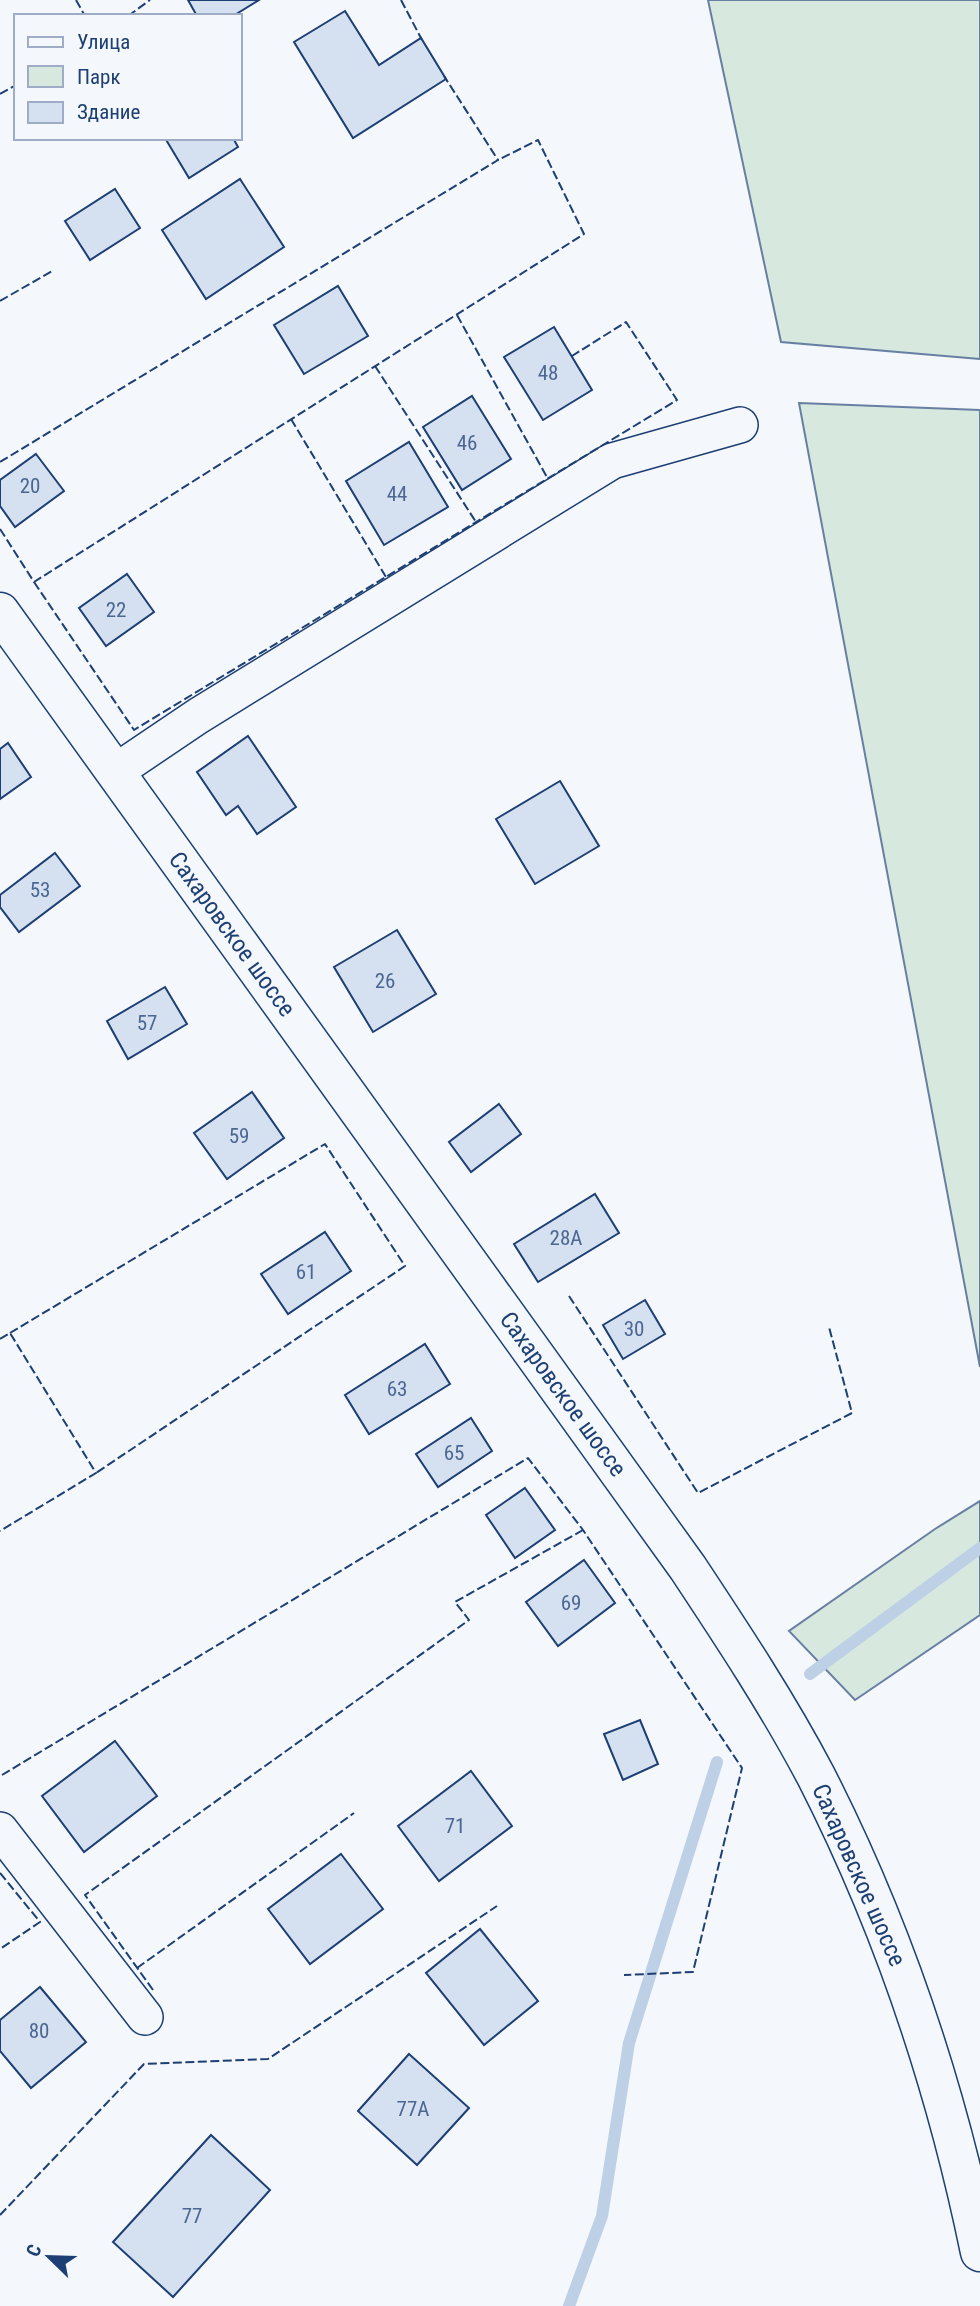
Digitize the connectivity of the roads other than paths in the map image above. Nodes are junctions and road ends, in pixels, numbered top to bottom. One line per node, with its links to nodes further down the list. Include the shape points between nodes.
1 (740, 425): 3 (street, via 612,461)
2 (0, 612): 3 (main road, Сахаровское шоссе)
3 (115, 772): 6 (main road, Сахаровское шоссе, via 688,1568 774,1702 844,1833 896,1954 942,2092)
4 (0, 1830): 5 (street)
5 (145, 2017)
6 (980, 2252)

